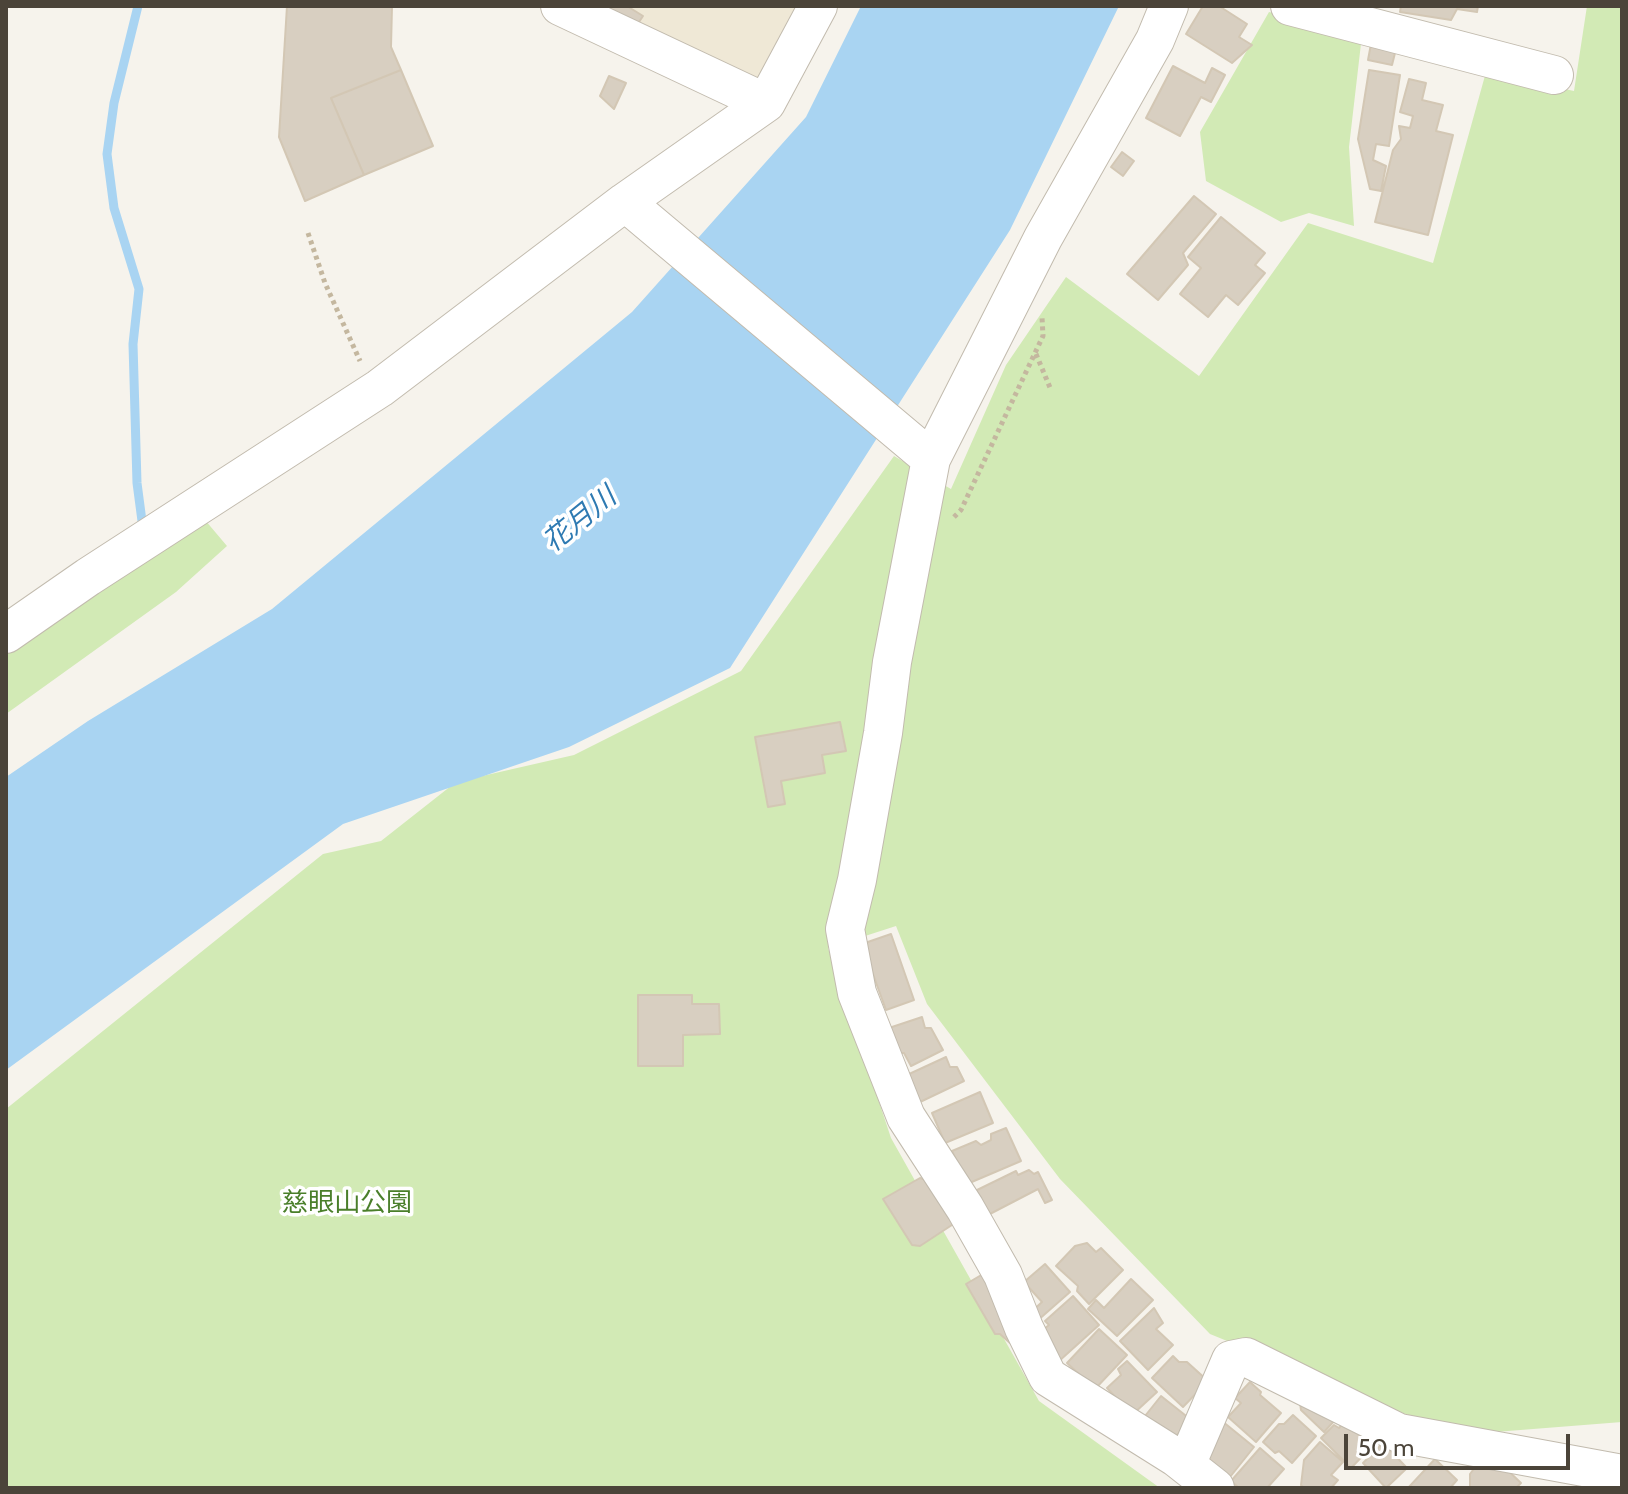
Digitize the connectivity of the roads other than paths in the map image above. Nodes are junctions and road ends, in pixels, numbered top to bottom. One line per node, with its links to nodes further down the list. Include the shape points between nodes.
1 (560, 6): 6 (street)
2 (818, 6): 6 (street)
3 (1169, 6): 8 (street)
4 (1308, 9): 5 (street)
5 (1554, 75)
6 (766, 103): 7 (street)
7 (625, 202): 8 (street); 9 (street, via 380,388)
8 (931, 459): 11 (street, via 845,929 857,993 906,1117 1003,1275 1048,1377)
9 (6, 634)
10 (1622, 1474): 11 (street, via 1399,1433 1246,1357 1231,1360)
11 (1200, 1477)

